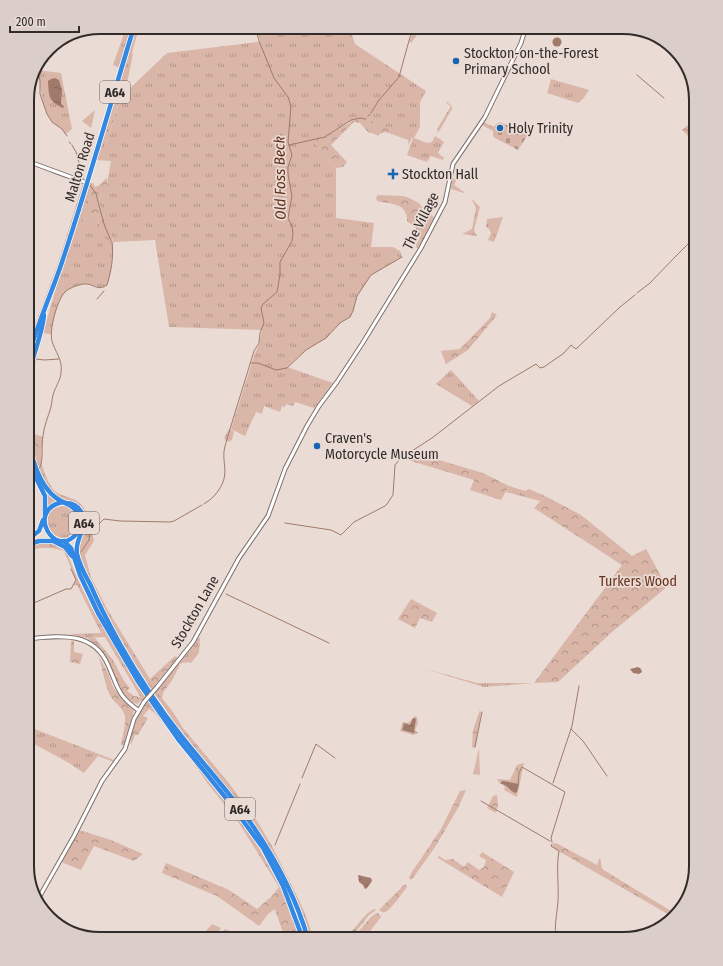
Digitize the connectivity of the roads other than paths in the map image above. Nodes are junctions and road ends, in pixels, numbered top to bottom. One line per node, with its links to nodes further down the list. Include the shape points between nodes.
1 (132, 34): 4 (highway, Malton Road / A64)
2 (524, 34): 6 (street, The Village, via 485,117 453,164 446,198 437,217)
3 (34, 164): 4 (street)
4 (87, 183): 5 (highway, Malton Road / A64)
5 (44, 313): 7 (highway, Malton Road / A64); 8 (highway, Malton Road / A64, via 44,322)
6 (370, 332): 21 (street, Stockton Lane, bridge, via 306,426 290,458 268,516 240,556 193,642)
7 (34, 338)
8 (34, 354)
9 (34, 463): 11 (highway, A64, via 52,496)
10 (34, 474): 12 (highway, via 45,496)
11 (64, 502): 12 (highway, via 53,506); 17 (highway, via 78,513 81,525 77,534); 24 (highway, A64, via 76,506 83,514 84,526 78,540 77,553 114,633 155,701 266,845 296,904)
12 (45, 514): 13 (highway); 14 (highway, via 40,529)
13 (45, 525): 15 (highway, via 41,532); 17 (highway, via 50,536)
14 (34, 534)
15 (34, 536)
16 (52, 541): 17 (highway); 18 (highway); 19 (highway, via 65,547)
17 (62, 541): 19 (highway, A64, via 71,548)
18 (34, 543)
19 (75, 561): 23 (highway, A64, via 101,618 139,683 178,739 235,808 262,848 283,886)
20 (34, 639): 21 (street, via 67,637 89,643 105,659 121,695)
21 (138, 710): 22 (street, Stockton Lane, via 125,749 102,781)
22 (41, 896)
23 (300, 932)
24 (306, 932)

